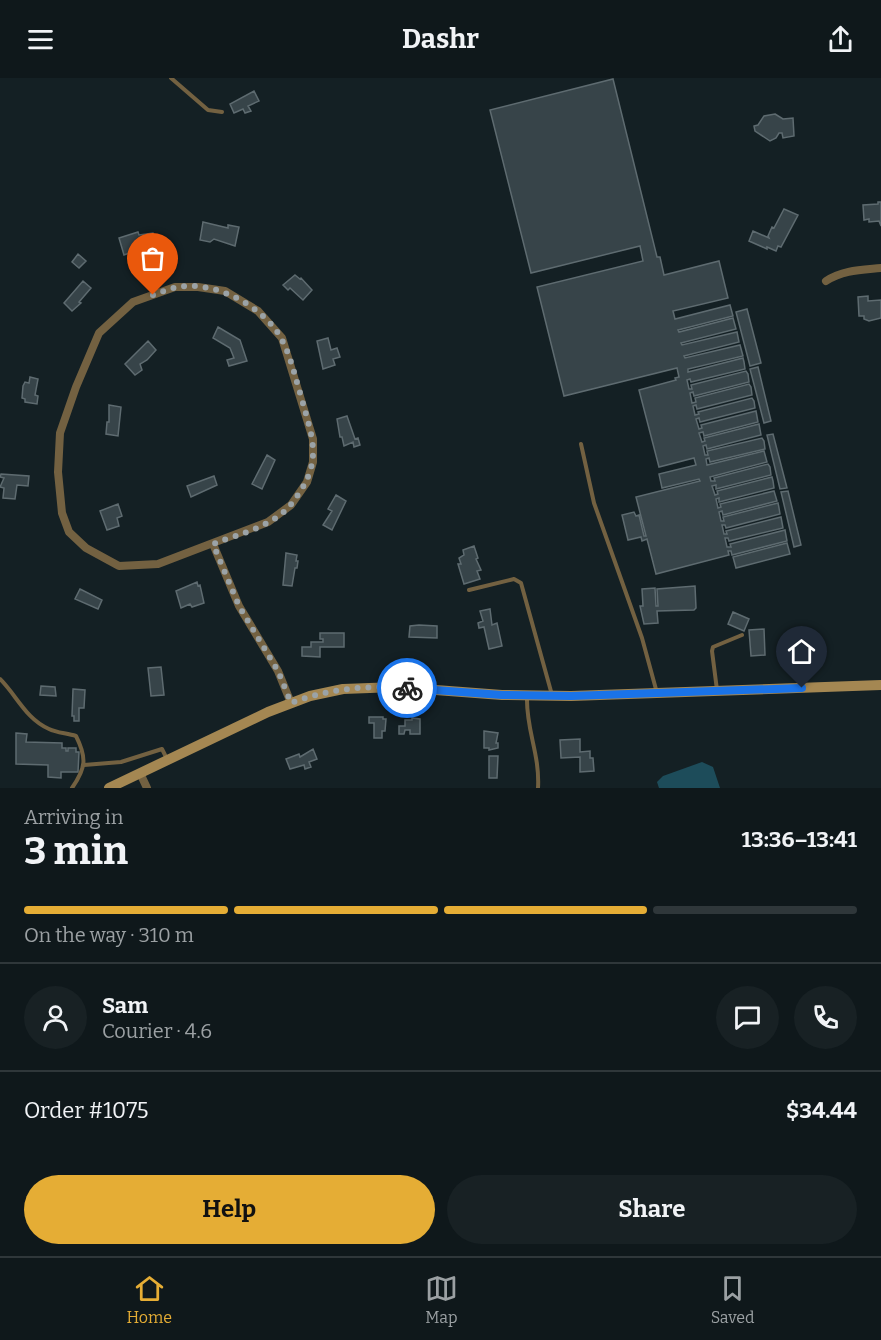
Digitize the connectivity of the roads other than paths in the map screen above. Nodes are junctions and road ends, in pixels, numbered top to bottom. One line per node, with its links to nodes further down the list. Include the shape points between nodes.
1 (171, 78): 2 (lane, via 208,110)
2 (222, 112)
3 (881, 268): 4 (street, via 849,271)
4 (826, 281)
5 (581, 444): 12 (lane, via 594,503 642,638)
6 (213, 544): 6 (street, via 268,522 291,505 307,482 313,462 313,439 282,338 258,311 225,291 176,287 133,302 99,333 60,433 62,513 69,532 86,548 119,566 158,564); 15 (street, via 239,606 278,671)
7 (469, 590): 14 (lane, via 514,579 522,583)
8 (742, 635): 11 (lane, via 713,646)
9 (0, 679): 17 (lane, via 37,722 50,730 76,736)
10 (881, 685): 11 (main road)
11 (717, 690): 12 (main road)
12 (657, 693): 14 (main road)
13 (527, 696): 14 (main road); 15 (main road, via 375,687 330,691); 22 (lane)
14 (552, 696)
15 (291, 703): 16 (main road)
16 (167, 760): 17 (lane, via 162,749 121,762); 18 (main road)
17 (84, 765): 19 (lane)
18 (140, 773): 20 (main road); 21 (street)
19 (72, 788)
20 (109, 788)
21 (147, 788)
22 (538, 788)

